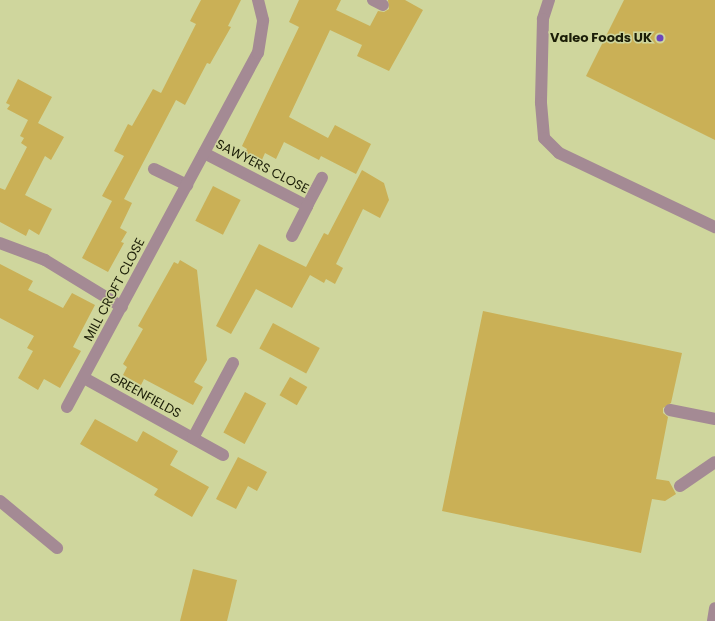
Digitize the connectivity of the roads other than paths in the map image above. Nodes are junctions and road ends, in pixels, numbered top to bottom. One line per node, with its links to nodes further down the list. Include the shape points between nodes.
1 (258, 0): 3 (street, MILL CROFT CLOSE, via 263,20 258,53)
2 (549, 0): 8 (street, via 543,19 541,103 544,138 559,153)
3 (204, 153): 6 (street, MILL CROFT CLOSE); 7 (street, SAWYERS CLOSE)
4 (154, 169): 6 (street)
5 (322, 178): 7 (street, SAWYERS CLOSE)
6 (187, 186): 11 (street, MILL CROFT CLOSE)
7 (307, 206): 9 (street, SAWYERS CLOSE)
8 (715, 227)
9 (292, 236)
10 (0, 242): 11 (street, via 45,260)
11 (122, 308): 13 (street, MILL CROFT CLOSE)
12 (233, 363): 17 (street)
13 (84, 378): 14 (street, MILL CROFT CLOSE); 17 (street, GREENFIELDS)
14 (67, 407)
15 (670, 410): 16 (street)
16 (715, 419)
17 (192, 438): 18 (street, GREENFIELDS)
18 (223, 455)
19 (715, 462): 20 (street)
20 (680, 486)
21 (0, 501): 22 (street)
22 (57, 548)
23 (715, 608): 24 (street)
24 (713, 621)

